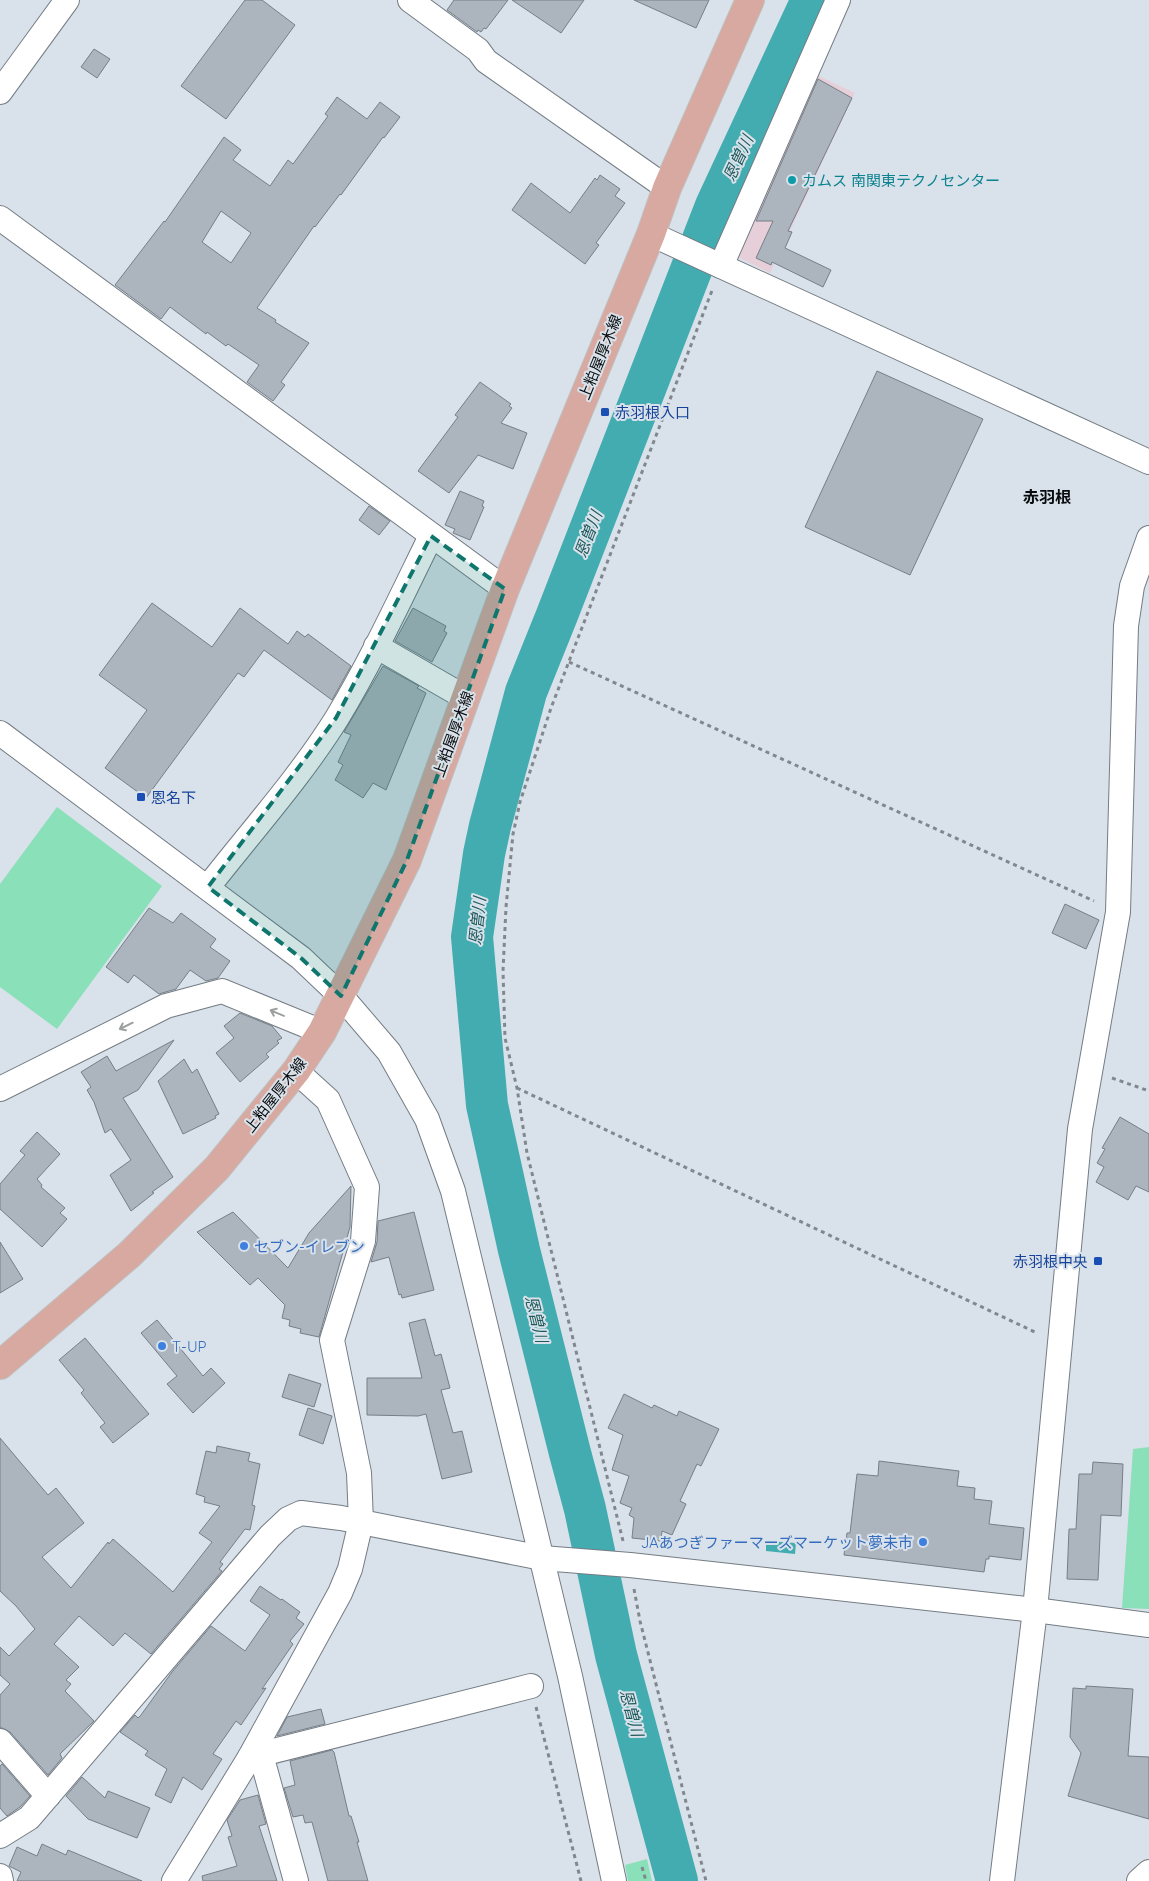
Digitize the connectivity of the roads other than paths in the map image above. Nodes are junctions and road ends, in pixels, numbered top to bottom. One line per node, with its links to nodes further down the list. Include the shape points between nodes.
1 (68, 0): 5 (street)
2 (750, 0): 6 (main road, 上粕屋厚木線)
3 (838, 0): 9 (street)
4 (422, 4): 6 (street, via 478,50 486,61)
5 (0, 92)
6 (667, 188): 8 (main road, 上粕屋厚木線)
7 (0, 218): 11 (street)
8 (651, 234): 9 (street); 13 (main road, 上粕屋厚木線)
9 (720, 265): 10 (street)
10 (1149, 462)
11 (431, 536): 13 (street); 14 (street)
12 (1149, 538): 25 (street, via 1132,586 1126,626 1118,912 1080,1129)
13 (505, 589): 15 (main road, 上粕屋厚木線)
14 (376, 646): 15 (street); 17 (street, via 336,718 302,768)
15 (466, 698): 18 (main road, 上粕屋厚木線, via 407,860)
16 (0, 733): 17 (street)
17 (208, 887): 18 (street, via 300,958)
18 (341, 996): 19 (main road, 上粕屋厚木線); 24 (street, via 389,1052 427,1119 453,1190)
19 (322, 1032): 20 (main road, 上粕屋厚木線); 21 (street, one-way to 21, via 222,991 166,1006)
20 (296, 1071): 22 (main road, 上粕屋厚木線, via 217,1168 129,1255); 23 (street, via 328,1100 367,1187 363,1241 332,1340 359,1473)
21 (0, 1089)
22 (2, 1357)
23 (361, 1522): 24 (street); 29 (street, via 350,1569 340,1594); 30 (street, via 301,1513 288,1519)
24 (552, 1559): 25 (street); 37 (street, via 570,1676)
25 (1035, 1610): 26 (street); 38 (street)
26 (1149, 1625)
27 (531, 1686): 29 (street)
28 (0, 1741): 30 (street)
29 (255, 1756): 35 (street); 36 (street)
30 (48, 1796): 31 (street, via 29,1818)
31 (0, 1836)
32 (1149, 1872): 39 (street)
33 (0, 1876): 34 (street)
34 (1, 1881)
35 (174, 1881)
36 (296, 1881)
37 (614, 1881)
38 (1002, 1881)
39 (1139, 1881)

